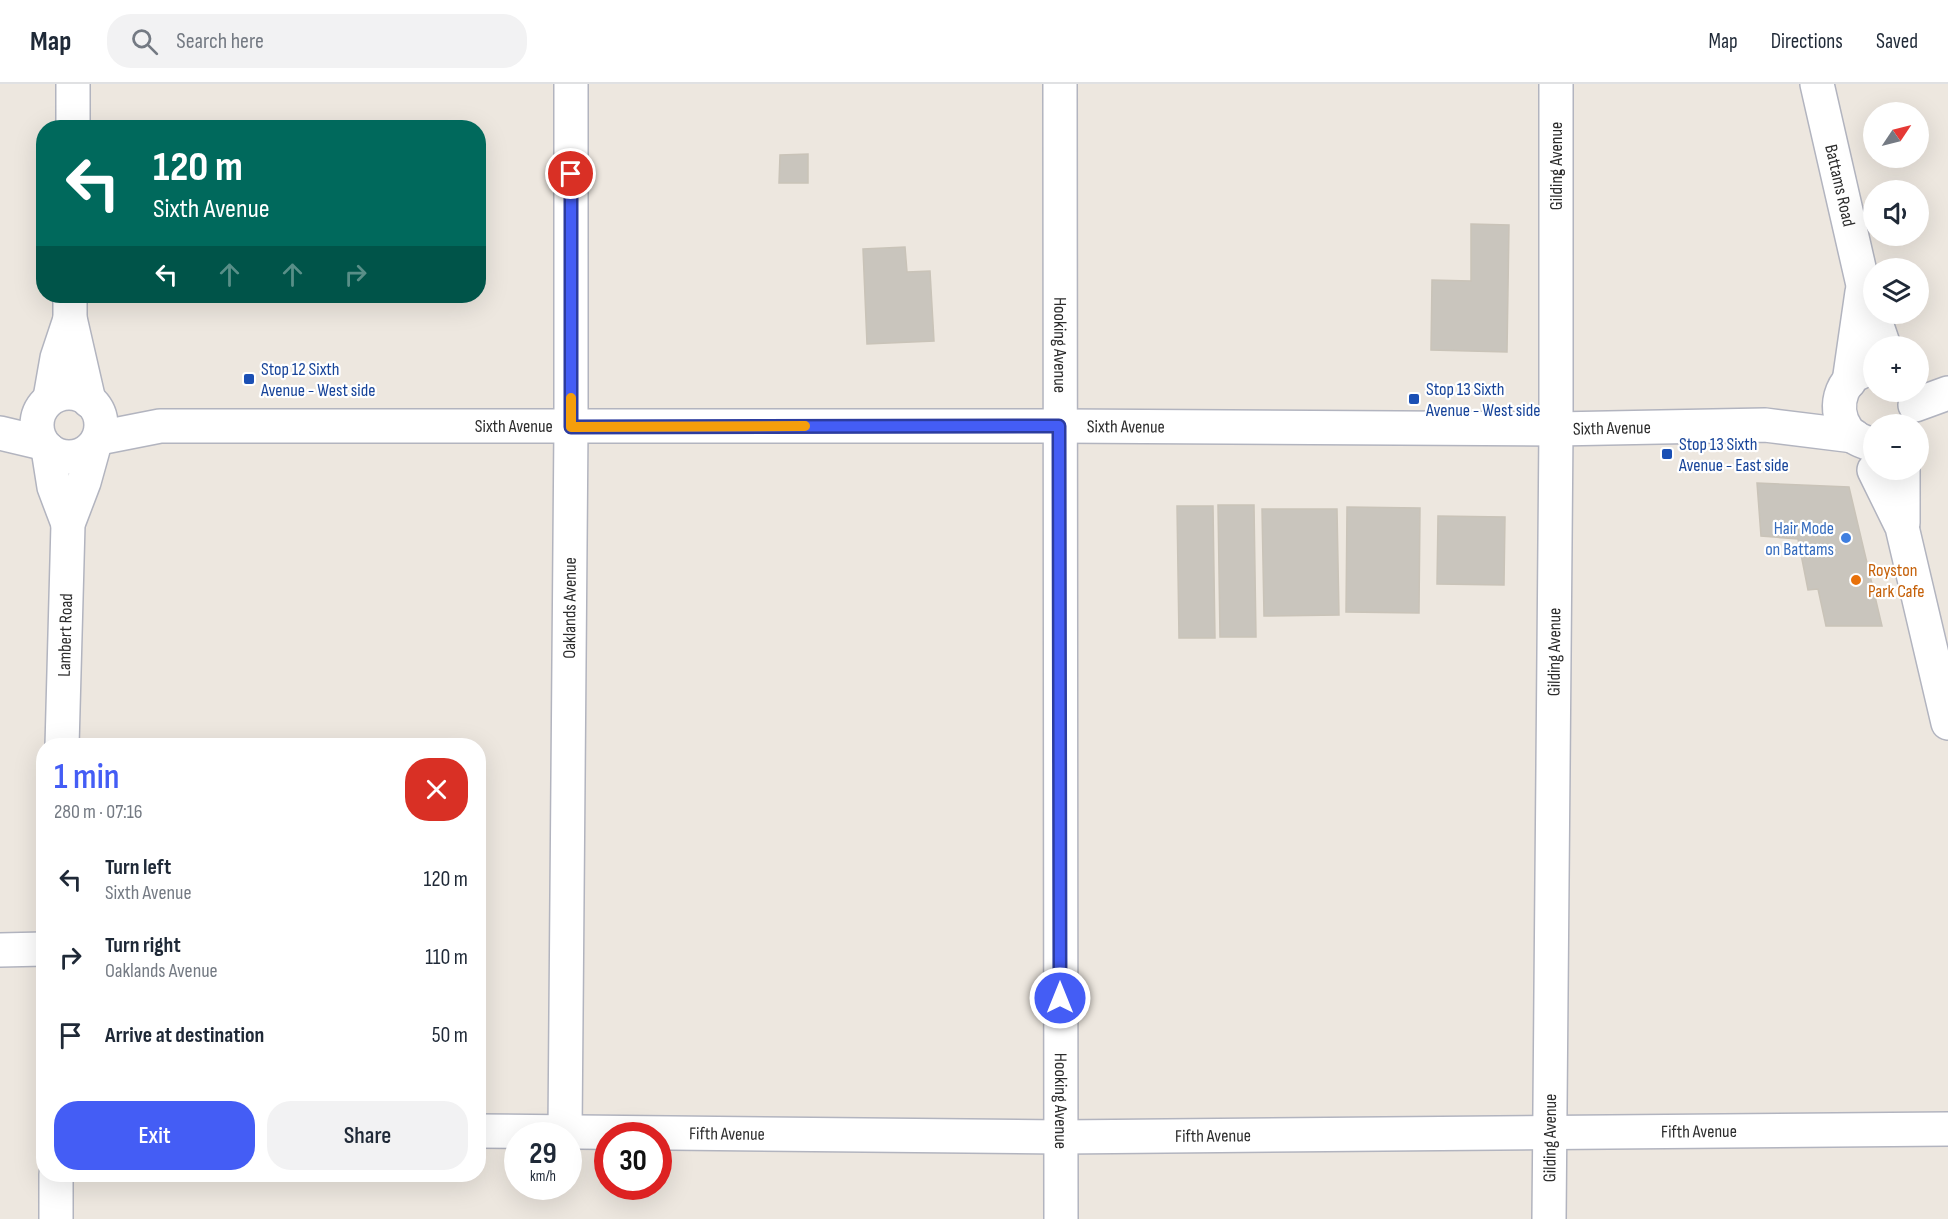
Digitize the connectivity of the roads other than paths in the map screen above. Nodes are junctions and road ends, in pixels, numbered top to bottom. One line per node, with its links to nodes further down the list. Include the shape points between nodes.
1 (74, 84): 6 (street)
2 (571, 84): 19 (street, Oaklands Avenue)
3 (1060, 84): 18 (street, Hooking Avenue)
4 (1556, 84): 20 (street, Gilding Avenue)
5 (1817, 84): 7 (street, Battams Road)
6 (73, 120)
7 (1863, 285): 10 (street, Battams Road)
8 (70, 307): 14 (street, Lambert Road); 16 (street, Lambert Road)
9 (1948, 375): 11 (street)
10 (1854, 382): 17 (street, Sixth Avenue, via 1817,410); 23 (street, Battams Road, via 1838,411 1845,429)
11 (1929, 389)
12 (1948, 393): 13 (street)
13 (1929, 397)
14 (45, 403): 15 (street); 16 (street, via 62,393 85,397); 22 (street, via 37,419 37,430)
15 (0, 414)
16 (95, 423): 19 (street, Sixth Avenue); 22 (street, via 76,456 60,456); 27 (street, Lambert Road, via 84,482)
17 (1765, 424): 20 (street, Sixth Avenue); 24 (street, Sixth Avenue)
18 (1059, 426): 19 (street, Sixth Avenue); 20 (street, Sixth Avenue); 39 (street, Hooking Avenue)
19 (571, 427): 33 (street, Oaklands Avenue)
20 (1556, 429): 38 (street, Gilding Avenue)
21 (0, 433): 22 (street)
22 (45, 446): 27 (street, Lambert Road)
23 (1863, 448)
24 (1863, 451)
25 (1880, 480): 28 (street)
26 (1904, 480): 28 (street)
27 (68, 524): 30 (street, Lambert Road)
28 (1902, 527): 29 (street)
29 (1948, 723)
30 (62, 738)
31 (36, 949): 32 (street)
32 (0, 950)
33 (564, 1122)
34 (1948, 1129): 38 (street, Fifth Avenue)
35 (486, 1131): 36 (street, Fifth Avenue)
36 (504, 1131)
37 (582, 1132): 39 (street, Fifth Avenue)
38 (1550, 1133): 39 (street, Fifth Avenue); 43 (street, Gilding Avenue)
39 (1061, 1137): 42 (street, Hooking Avenue)
40 (56, 1182): 41 (street)
41 (56, 1219)
42 (1061, 1219)
43 (1549, 1219)

